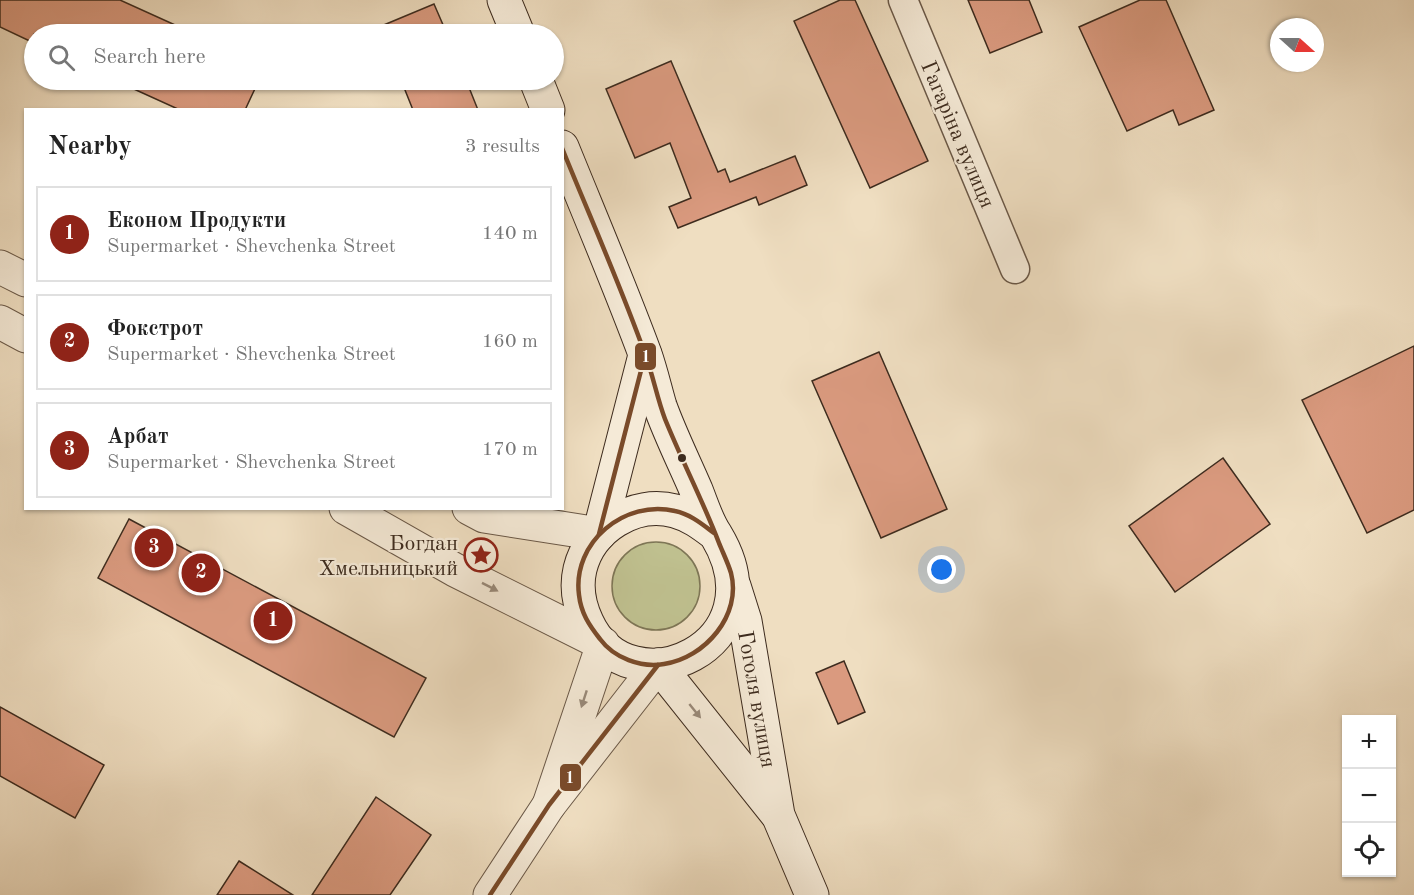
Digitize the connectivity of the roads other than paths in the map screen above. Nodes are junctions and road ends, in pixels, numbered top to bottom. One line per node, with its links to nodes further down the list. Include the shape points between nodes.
1 (504, 0): 3 (main road)
2 (903, 0): 8 (street, Гагаріна вулиця)
3 (514, 24)
4 (540, 90): 5 (main road)
5 (547, 108)
6 (564, 152): 12 (main road, Гоголя вулиця)
7 (0, 267): 9 (main road)
8 (1015, 269)
9 (24, 279)
10 (0, 322): 11 (main road)
11 (24, 335)
12 (645, 355): 15 (main road, Гоголя вулиця, via 661,408); 16 (main road, Гоголя вулиця)
13 (350, 510): 18 (main road, one-way to 18, via 455,570)
14 (473, 510): 16 (main road, via 484,516)
15 (714, 533): 16 (main road, Гоголя вулиця, via 693,518 654,509 615,520); 17 (main road, Гоголя вулиця, via 730,564)
16 (599, 534): 18 (main road, Гоголя вулиця, via 587,550 578,590 581,610)
17 (734, 584): 19 (main road, Гоголя вулиця, via 725,624 713,640 678,662); 21 (main road, Гоголя вулиця, via 746,621)
18 (603, 644): 19 (main road, Гоголя вулиця, via 619,656); 20 (main road, one-way to 20)
19 (658, 665): 20 (main road); 21 (main road, Гоголя вулиця, one-way to 21)
20 (549, 805): 22 (main road)
21 (778, 815): 23 (main road, Гоголя вулиця)
22 (490, 895)
23 (812, 895)

